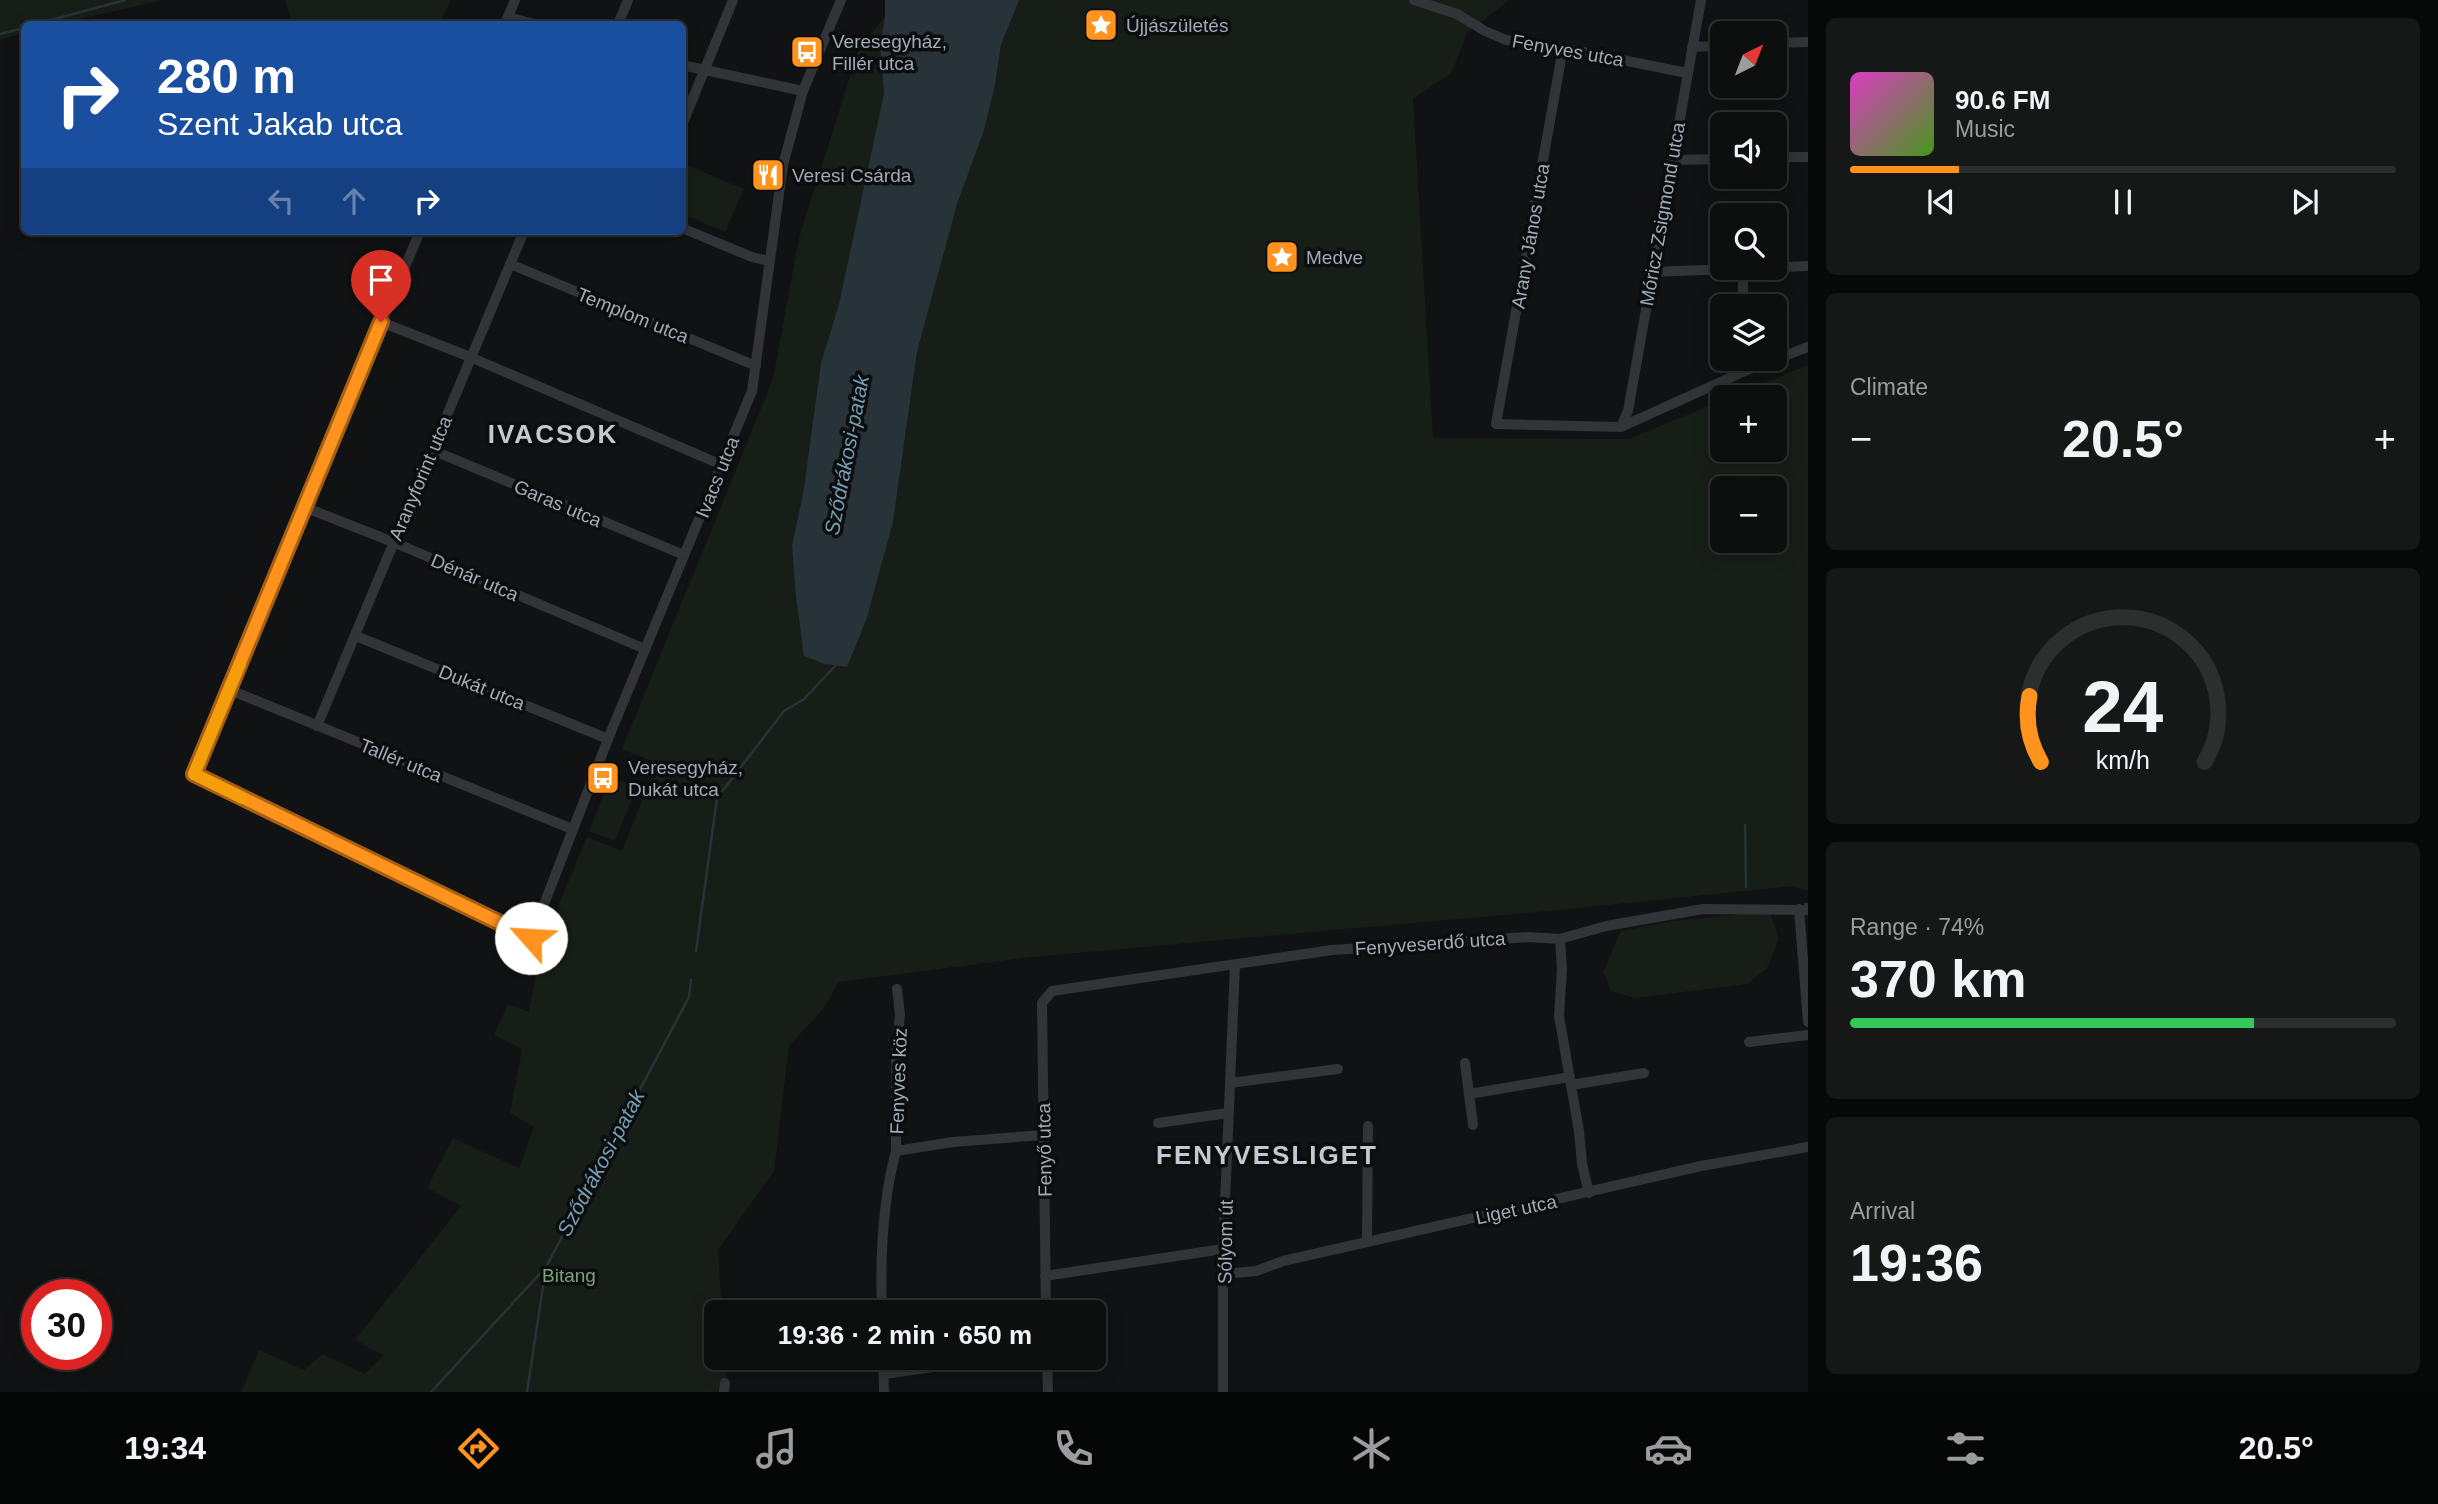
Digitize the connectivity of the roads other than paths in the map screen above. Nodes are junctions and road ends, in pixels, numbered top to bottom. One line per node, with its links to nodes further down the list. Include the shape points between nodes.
1 (515, 0): 7 (street)
2 (628, 0): 8 (street)
3 (733, 0): 15 (street)
4 (841, 0): 17 (street, Ivacs utca)
5 (1414, 0): 13 (street, Fenyves utca, via 1457,14 1506,40)
6 (1701, 0): 12 (street, Móricz Zsigmond utca)
7 (506, 21)
8 (619, 21)
9 (1808, 41): 10 (street)
10 (1787, 42)
11 (1710, 46): 12 (street)
12 (1692, 47): 16 (street, Móricz Zsigmond utca)
13 (1563, 48): 16 (street, Fenyves utca); 38 (street, Arany János utca, via 1496,424)
14 (686, 66): 15 (street)
15 (704, 71): 17 (street); 18 (street)
16 (1687, 73): 22 (street, Móricz Zsigmond utca)
17 (803, 91): 26 (street, Ivacs utca, via 783,165)
18 (686, 115)
19 (1808, 157): 20 (street)
20 (1787, 158)
21 (1710, 159): 22 (street)
22 (1672, 160): 31 (street, Móricz Zsigmond utca)
23 (686, 230): 26 (street)
24 (418, 235): 32 (street)
25 (522, 235): 27 (street, Aranyforint utca)
26 (769, 261): 36 (street, Ivacs utca)
27 (510, 264): 35 (street, Aranyforint utca); 36 (street, Templom utca)
28 (1808, 267): 29 (street)
29 (1787, 268)
30 (1710, 271): 31 (street)
31 (1652, 272): 38 (street, Móricz Zsigmond utca, via 1628,411)
32 (381, 322): 35 (street); 41 (street)
33 (1808, 347): 34 (street)
34 (1787, 355)
35 (470, 357): 39 (street, Aranyforint utca); 40 (street)
36 (756, 366): 40 (street, Ivacs utca, via 752,391)
37 (1745, 371): 38 (street)
38 (1621, 427)
39 (432, 450): 42 (street, Aranyforint utca); 43 (street, Garas utca)
40 (722, 465): 43 (street, Ivacs utca)
41 (304, 506): 42 (street, Dénár utca); 46 (street)
42 (393, 542): 44 (street, Aranyforint utca); 45 (street, Dénár utca)
43 (684, 555): 45 (street, Ivacs utca)
44 (356, 636): 47 (street, Aranyforint utca); 48 (street, Dukát utca)
45 (645, 649): 48 (street, Ivacs utca)
46 (230, 690): 47 (street, Tallér utca); 49 (street, Ivacs utca, via 194,774 531,938)
47 (317, 726): 49 (street, Tallér utca)
48 (608, 739): 49 (street, Ivacs utca)
49 (572, 829)
50 (1803, 909): 51 (street, Fenyveserdő utca, via 1703,909); 55 (street)
51 (1560, 939): 52 (street, Fenyveserdő utca, via 1528,937 1332,950); 61 (street, via 1559,1016)
52 (1235, 965): 54 (street, Fenyveserdő utca); 62 (street, Sólyom út)
53 (897, 989): 70 (street, Fenyves köz)
54 (1052, 990): 68 (street, Fenyő utca, via 1042,1003)
55 (1808, 1022)
56 (1808, 1035): 57 (street)
57 (1749, 1042)
58 (1465, 1063): 63 (street)
59 (1338, 1069): 62 (street)
60 (1644, 1073): 61 (street)
61 (1571, 1081): 63 (street); 71 (street)
62 (1230, 1083): 64 (street, Sólyom út)
63 (1469, 1094): 66 (street)
64 (1228, 1113): 65 (street); 73 (street, Sólyom út)
65 (1158, 1123)
66 (1473, 1125)
67 (1368, 1126): 72 (street)
68 (1043, 1135): 70 (street, Fenyves köz); 75 (street, Fenyő utca)
69 (1808, 1147): 71 (street, Liget utca)
70 (897, 1151): 76 (street, via 886,1207)
71 (1589, 1193): 72 (street, Liget utca)
72 (1367, 1242): 74 (street, Liget utca, via 1256,1271)
73 (1223, 1249): 74 (street, Sólyom út); 75 (street)
74 (1224, 1274): 84 (street, Sólyom út)
75 (1045, 1276): 77 (street, Fenyő utca)
76 (882, 1300)
77 (1046, 1300)
78 (884, 1370): 81 (street)
79 (912, 1370): 81 (street)
80 (1047, 1370): 83 (street)
81 (884, 1374): 82 (street)
82 (884, 1392)
83 (1048, 1392)
84 (1223, 1392)

